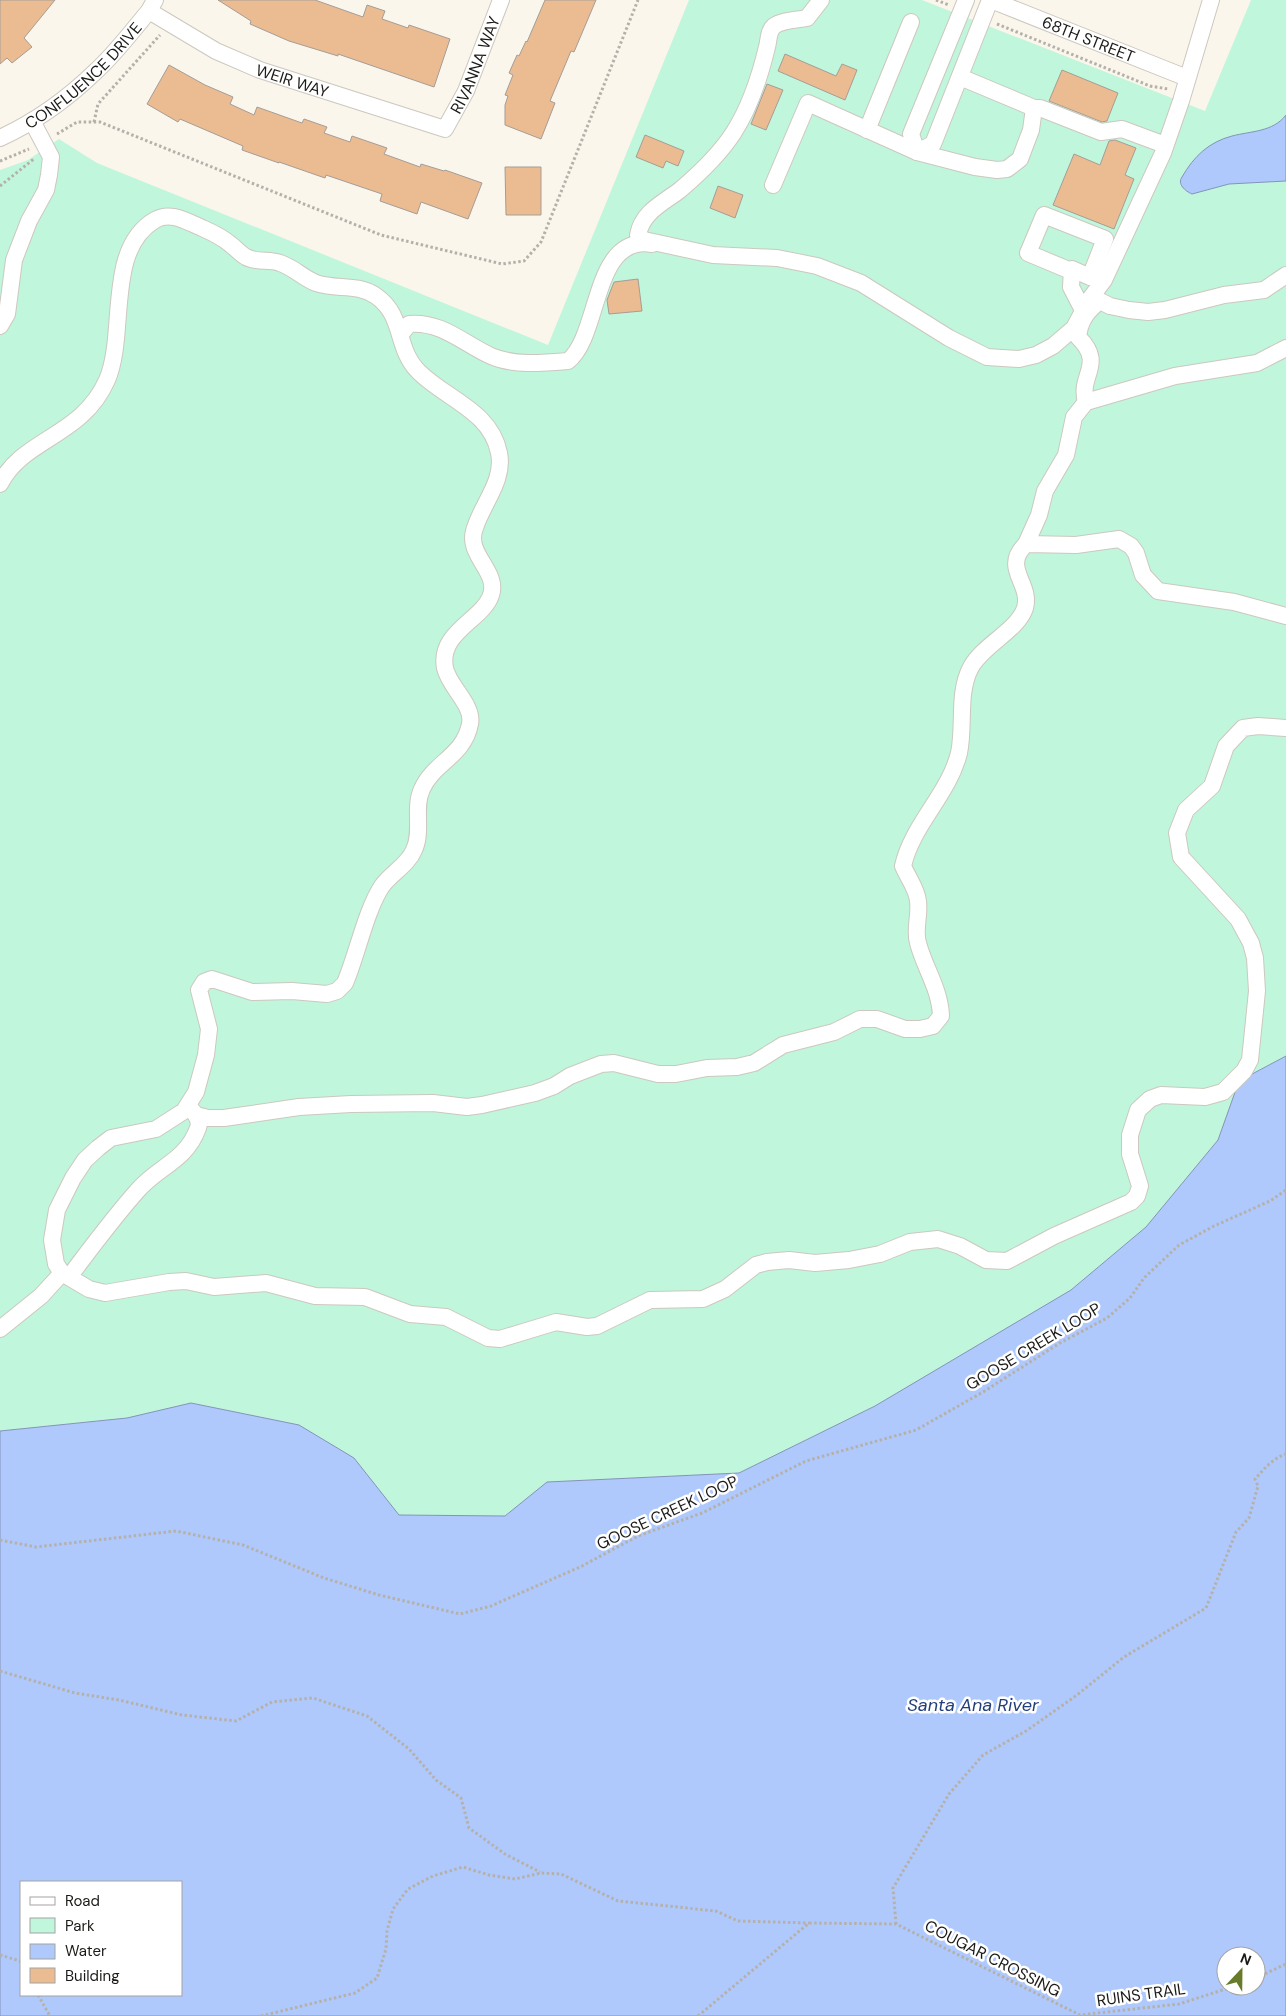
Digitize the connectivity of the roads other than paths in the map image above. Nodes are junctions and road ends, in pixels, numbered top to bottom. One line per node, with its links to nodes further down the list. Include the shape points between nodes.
1 (501, 0): 12 (street, RIVANNA WAY, via 466,90)
2 (821, 0): 21 (street, via 807,18 775,25 770,30 745,115 727,143 708,164 653,210 639,226 638,235 644,240 713,255 777,258 817,266 861,283 949,338 987,357 1036,355 1053,346)
3 (991, 0): 8 (street); 9 (street, 68TH STREET)
4 (1211, 0): 9 (street)
5 (964, 5): 16 (street, via 911,134)
6 (152, 6): 11 (street, CONFLUENCE DRIVE, via 96,72); 12 (street, WEIR WAY, via 170,24 216,52 260,70)
7 (911, 22): 13 (street)
8 (960, 77): 10 (street); 16 (street, via 933,144)
9 (1185, 85): 15 (street)
10 (1034, 108): 15 (street, via 1101,132 1122,129); 16 (street, via 1027,145 1020,159 1007,168 975,167)
11 (32, 121): 14 (street, CONFLUENCE DRIVE); 22 (street, via 41,149 51,157 46,190 28,221 14,260 7,314)
12 (444, 128)
13 (867, 130): 16 (street); 17 (street, via 808,103)
14 (0, 138)
15 (1165, 145): 20 (street)
16 (917, 152)
17 (774, 185)
18 (1071, 271): 18 (street, via 1090,277 1106,238 1044,215 1028,253); 21 (street, via 1071,287)
19 (1286, 274): 20 (street, via 1264,290 1224,295 1148,312 1110,306)
20 (1098, 296): 21 (street)
21 (1083, 317): 23 (street, via 1059,345 1030,359 992,360 945,339 850,282 817,268 777,261 716,258 634,243 620,254 604,275 581,346 568,361 526,362 492,356 453,333 417,323 409,324); 25 (street, via 1078,337 1092,354 1083,393)
22 (0, 326)
23 (401, 334): 26 (street, via 389,307 368,291 315,283 278,262 247,258 228,242 184,220 163,216 144,228 132,244 118,305 114,356 100,394 76,422 10,467); 30 (street, via 402,344 417,371 485,423 499,452 498,476 473,533 474,548 490,578 490,598 451,640 446,655 445,668 471,718 469,729 456,752 428,779 420,792 416,848 381,887 345,983 338,991 327,994 252,992 212,979 204,982 199,990 209,1029)
24 (1286, 348): 25 (street, via 1256,363 1175,376)
25 (1086, 402): 27 (street, via 1074,417 1066,455 1045,491)
26 (0, 484)
27 (1026, 544): 28 (street, via 1076,545 1119,539 1131,546 1142,576 1158,591 1234,602); 30 (street, via 1019,552 1015,567 1026,596 1025,607 1020,617 980,655 971,668 962,708 958,755 903,866 918,901 918,943 932,975 940,1006 940,1016 933,1026 905,1029 877,1019 860,1019 834,1032 784,1045 737,1068 658,1074 614,1063 601,1064 535,1093 467,1107 351,1104 299,1107 224,1118 208,1118)
28 (1286, 616)
29 (1286, 728): 31 (street, via 1243,728 1226,746 1212,786 1186,810 1177,832 1181,858 1238,919 1251,943 1257,991 1250,1060 1244,1072 1224,1092 1205,1097 1162,1095 1150,1099 1138,1110 1130,1135 1130,1154 1140,1186 1137,1196 1131,1202 1054,1236 1022,1255 996,1262 938,1239 910,1242 873,1256 849,1260 767,1262 703,1299 650,1300 597,1326 556,1322 500,1338 488,1338 446,1317 410,1314 365,1297 315,1296 266,1283 214,1287 186,1281 105,1292 89,1288)
30 (192, 1110): 31 (street, via 199,1126 182,1155 139,1188); 31 (street, via 184,1111 156,1129 112,1138 85,1160 64,1195 53,1225 53,1252)
31 (65, 1275): 32 (street)
32 (0, 1329)

